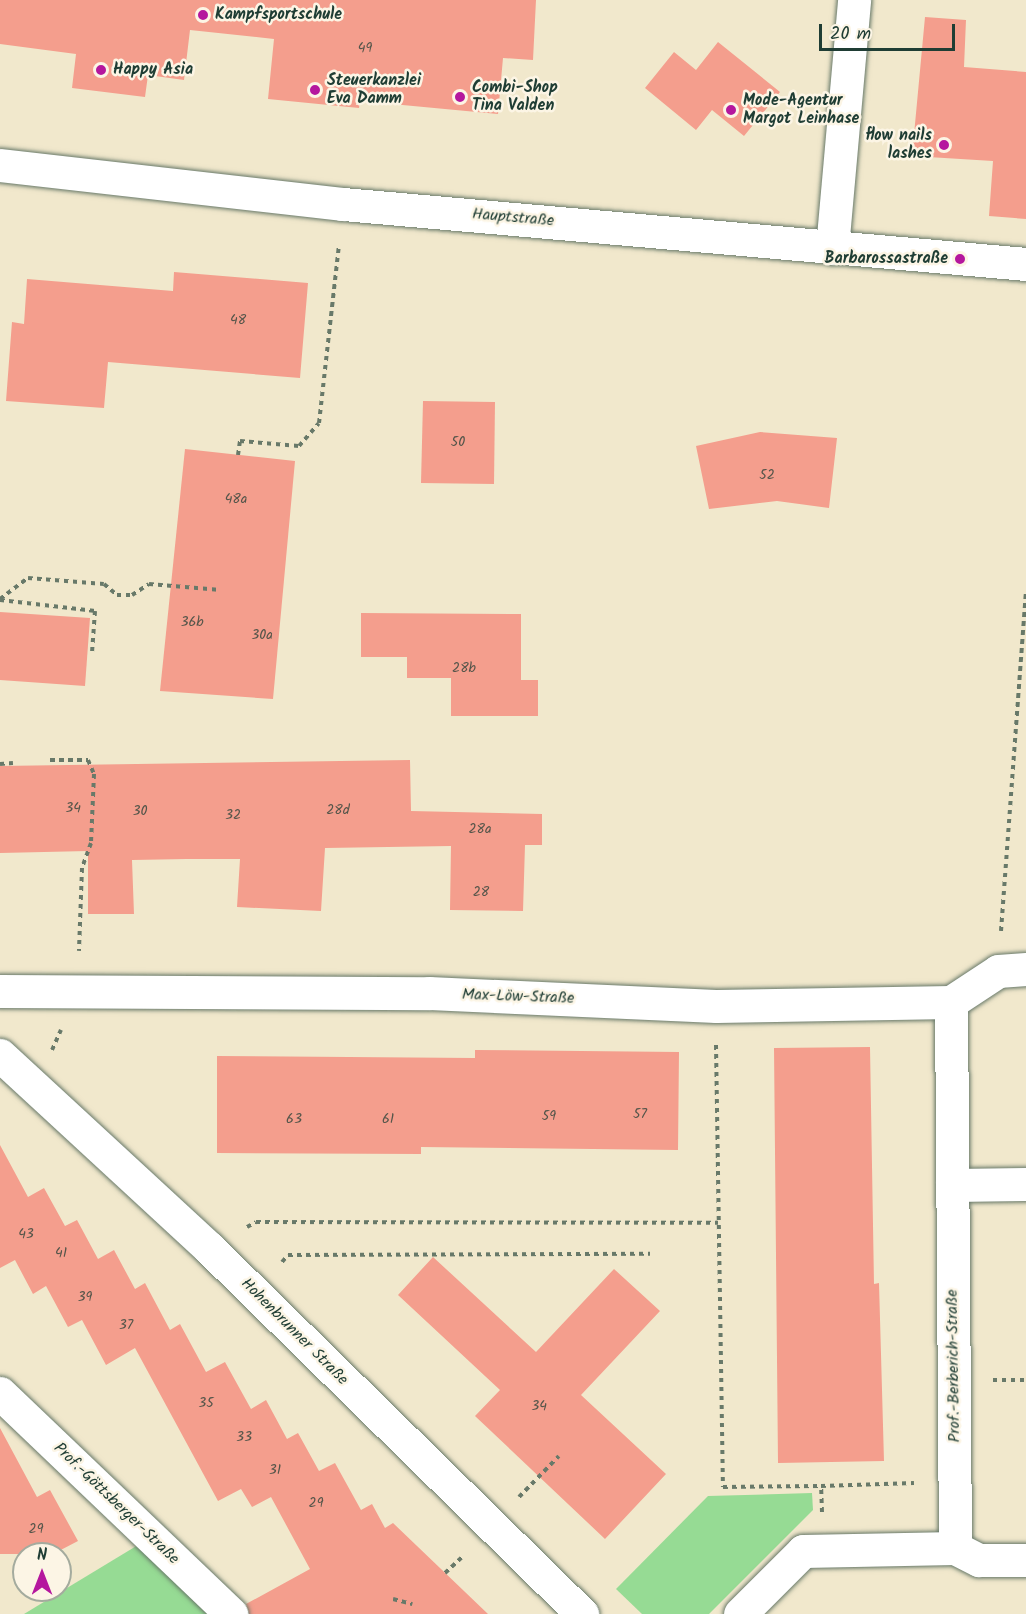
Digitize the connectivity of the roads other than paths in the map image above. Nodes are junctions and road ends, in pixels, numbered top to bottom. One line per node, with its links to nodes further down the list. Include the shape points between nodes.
1 (854, 0): 3 (street)
2 (0, 165): 3 (street, Hauptstraße, via 332,203)
3 (832, 248): 4 (street, Hauptstraße)
4 (1026, 264)
5 (1012, 970): 7 (street)
6 (0, 991): 7 (street, Max-Löw-Straße, via 429,993 716,1006)
7 (951, 1002): 10 (street, Prof.-Berberich-Straße)
8 (0, 1055): 15 (street, Hohenbrunner Straße, via 209,1248)
9 (1026, 1184): 10 (street)
10 (952, 1185): 12 (street, Prof.-Berberich-Straße)
11 (0, 1393): 14 (street, Prof.-Göttsberger-Straße)
12 (955, 1548): 13 (street, via 979,1560); 16 (street, via 803,1551)
13 (1026, 1560)
14 (231, 1614)
15 (582, 1614)
16 (740, 1614)

